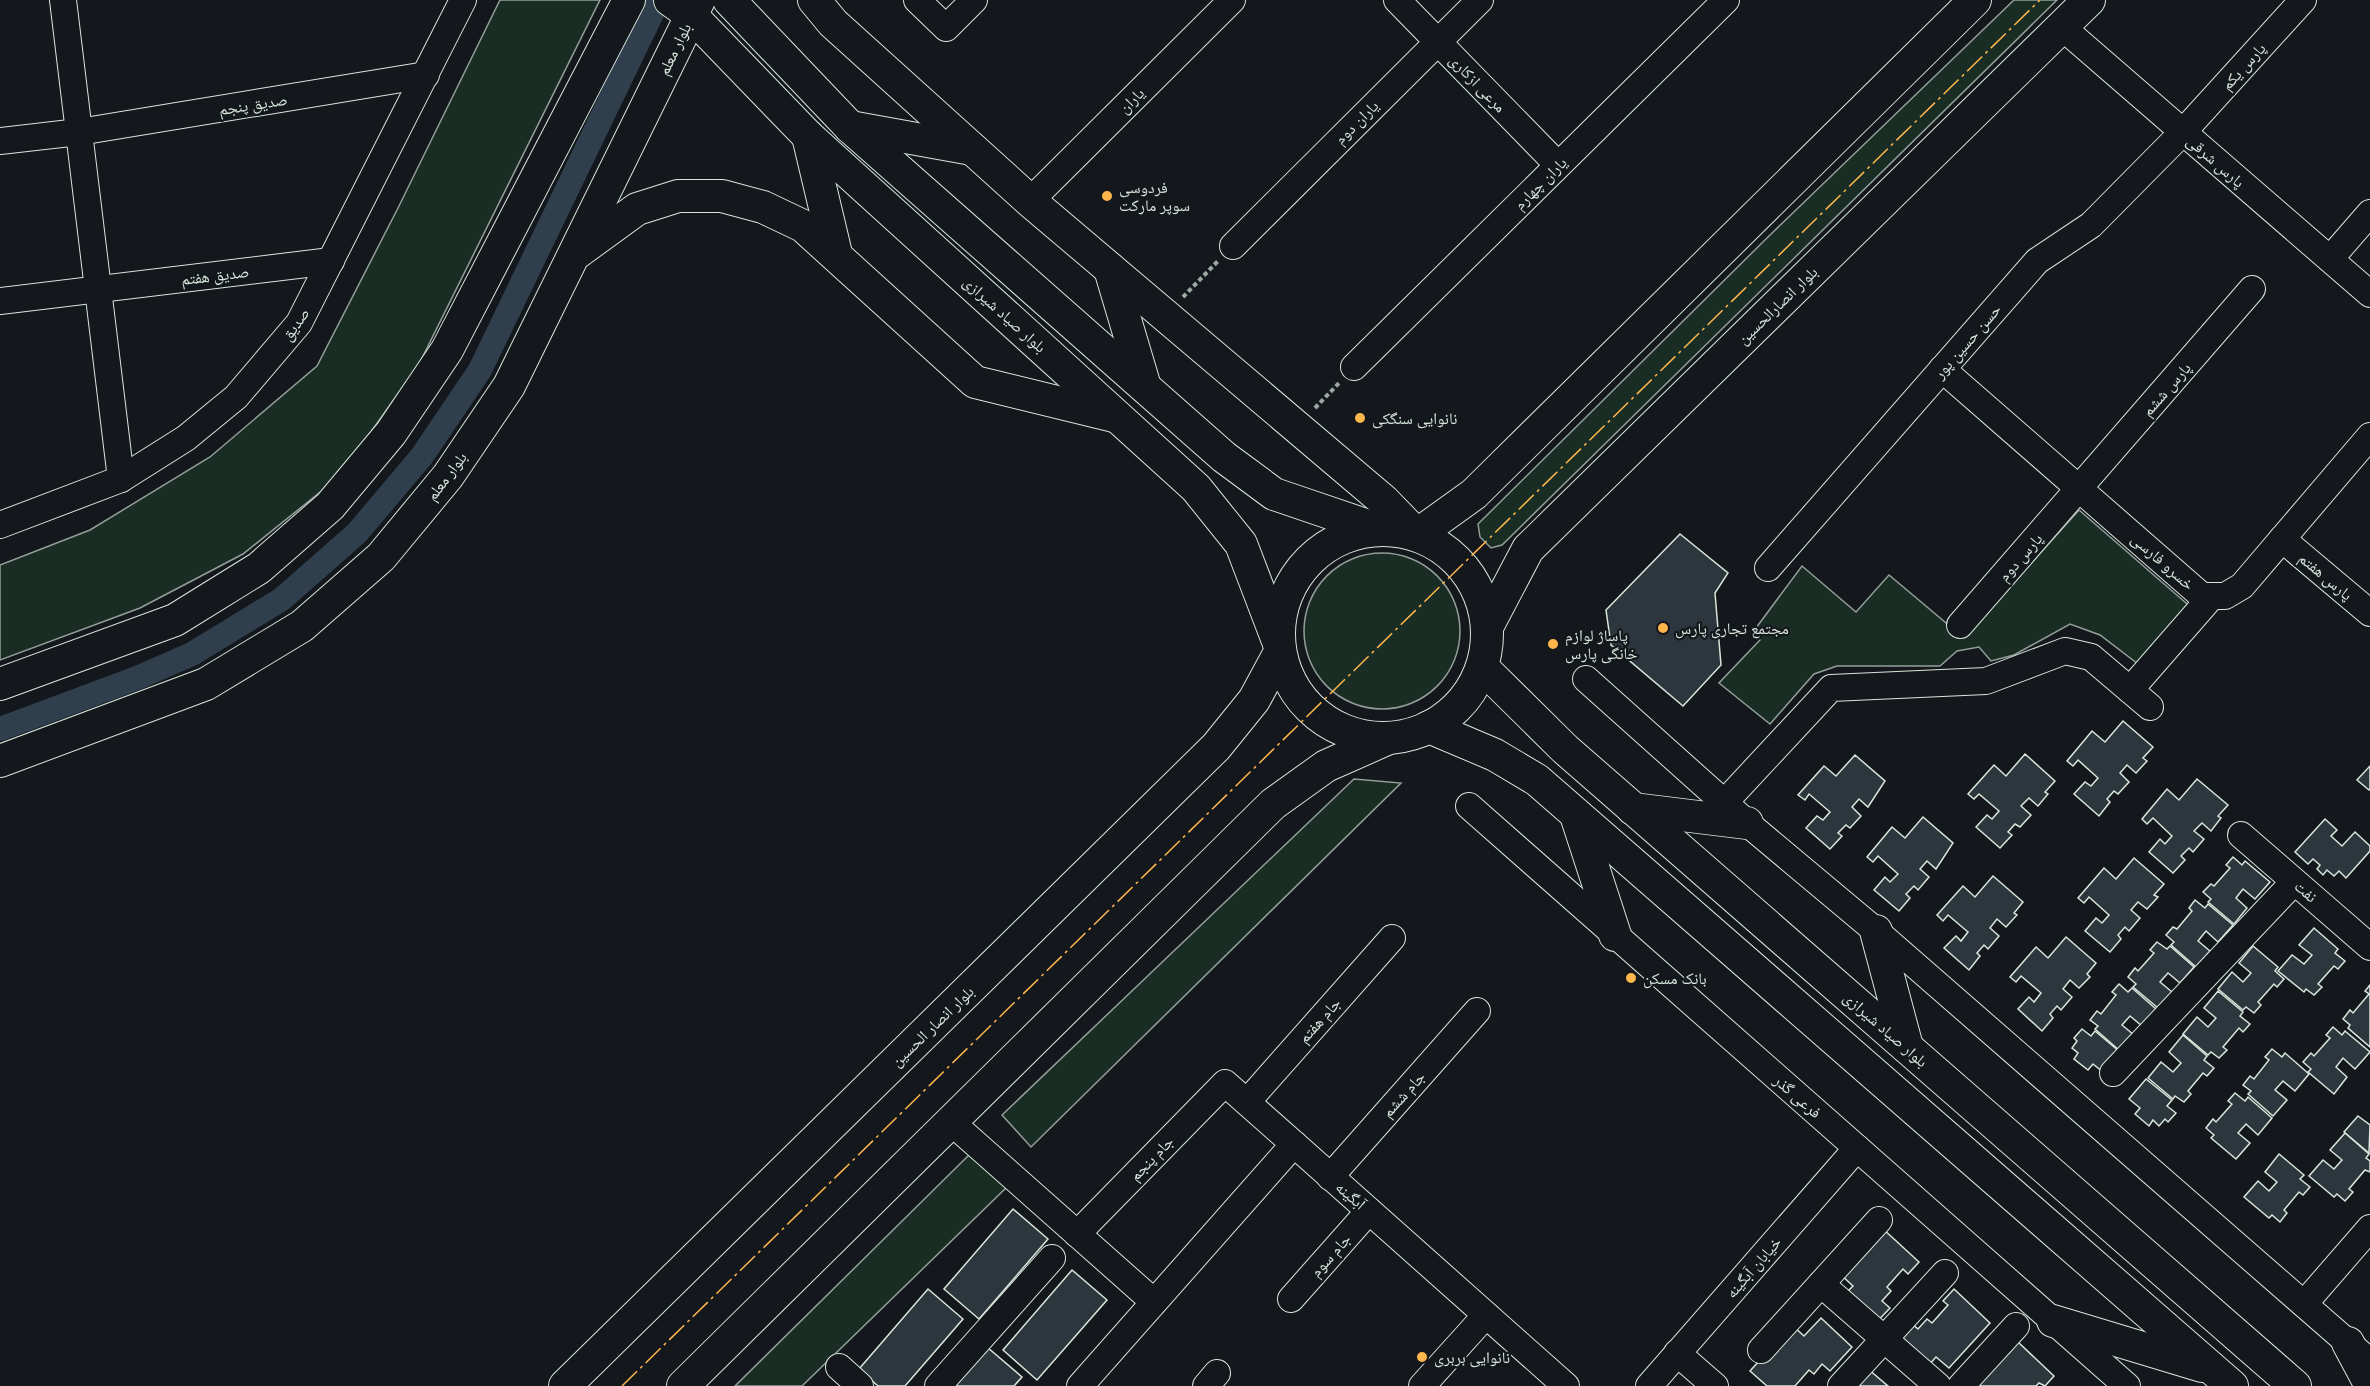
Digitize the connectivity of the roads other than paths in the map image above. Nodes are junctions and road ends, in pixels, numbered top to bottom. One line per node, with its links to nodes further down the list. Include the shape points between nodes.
1 (63, 0): 20 (street)
2 (463, 0): 18 (street, صدیق)
3 (629, 0): 57 (main road, via 447,350 391,433 330,506 259,568 175,620)
4 (729, 0): 19 (main road)
5 (814, 0): 24 (main road, via 832,23)
6 (917, 0): 7 (street, via 946,28)
7 (974, 0)
8 (1232, 0): 26 (street, یاران)
9 (1397, 0): 17 (street, مرعی ازکاری)
10 (1480, 0): 17 (street, یاران دوم)
11 (1726, 0): 25 (street, یاران چهارم)
12 (1975, 0): 47 (main road, via 1474,494)
13 (2089, 0): 16 (main road, بلوار انصارالحسین)
14 (2303, 0): 21 (street, پارس یکم)
15 (687, 5): 22 (main road, بلوار صیاد شیرازی); 30 (main road, بلوار معلم)
16 (2062, 27): 21 (street, پارس شرقی); 53 (main road, بلوار انصارالحسین, via 1528,549)
17 (1437, 41): 25 (street, مرعی ازکاری); 28 (street, یاران دوم)
18 (426, 75): 20 (street, صدیق پنجم); 32 (street, صدیق)
19 (850, 127): 24 (main road); 40 (main road)
20 (79, 132): 23 (street, صدیق پنجم); 34 (street)
21 (2183, 132): 31 (street, پارس شرقی); 39 (street, حسن حسین پور, via 2091,225 2037,261)
22 (808, 136): 29 (main road); 41 (main road, بلوار صیاد شیرازی)
23 (0, 141)
24 (972, 149): 26 (main road)
25 (1558, 165): 38 (street, یاران چهارم)
26 (1030, 201): 33 (main road)
27 (2370, 213): 31 (street)
28 (1233, 246)
29 (836, 254): 30 (main road, via 803,226 763,207 722,196 678,196 637,209); 41 (main road, via 975,382)
30 (575, 255): 62 (main road, بلوار معلم, via 509,386 448,476 381,557 302,626 206,684)
31 (2330, 259): 36 (street, پارس شرقی)
32 (331, 261): 34 (street, صدیق هفتم); 43 (street, صدیق, via 299,323 236,397 186,438)
33 (1110, 269): 40 (main road); 47 (main road, via 1384,501)
34 (98, 288): 37 (street, صدیق هفتم); 43 (street)
35 (2252, 289): 44 (street, پارس ششم)
36 (2370, 294)
37 (0, 301)
38 (1354, 367)
39 (1942, 369): 44 (street, خسرو فارسی); 49 (street, حسن حسین پور)
40 (1144, 387): 46 (main road, via 1224,457 1274,494)
41 (1118, 417): 54 (main road, بلوار صیاد شیرازی, via 1196,488 1241,544)
42 (2370, 436): 48 (street, خسرو فارسی)
43 (121, 479): 45 (street, صدیق)
44 (2079, 489): 50 (street, خسرو فارسی, via 2202,596); 52 (street, پارس دوم)
45 (0, 525)
46 (1377, 529): 47 (main road); 54 (main road, via 1345,537 1316,553 1295,578 1282,608)
47 (1417, 535): 53 (main road, via 1436,543 1466,570 1484,607)
48 (2282, 539): 50 (street, خسرو فارسی, via 2241,586 2224,596); 51 (street, پارس هفتم)
49 (1768, 568)
50 (2212, 596): 58 (street)
51 (2370, 613)
52 (1960, 626)
53 (1487, 627): 55 (main road)
54 (1279, 646): 61 (main road, via 1286,673 1310,709 1346,732); 102 (main road, بلوار انصار الحسین, via 1254,700 1216,747)
55 (1482, 668): 60 (main road, via 1470,692 1451,713); 64 (main road, بلوار صیاد شیرازی, via 1564,749)
56 (1586, 679): 65 (street)
57 (0, 684)
58 (2130, 690): 59 (street); 65 (street, via 2091,657 2065,651 1986,681 1831,688)
59 (2150, 707)
60 (1429, 728): 61 (main road); 66 (main road, via 1495,755 1537,780)
61 (1389, 738): 78 (main road, via 1326,766 1274,804)
62 (0, 761)
63 (1469, 806): 70 (street, فرعی گذر)
64 (1633, 809): 65 (main road); 74 (main road, بلوار صیاد شیرازی)
65 (1735, 813): 69 (street)
66 (1576, 814): 70 (main road); 100 (main road)
67 (2241, 835): 68 (street, نفت)
68 (2294, 882): 72 (street, نفت); 75 (street)
69 (1876, 932): 74 (main road); 91 (street)
70 (1616, 935): 80 (street, فرعی گذر)
71 (1392, 938): 77 (street, جام هفتم)
72 (2370, 947)
73 (1477, 1011): 81 (street, جام ششم)
74 (1907, 1047): 115 (main road, بلوار صیاد شیرازی)
75 (2113, 1073)
76 (1224, 1083): 77 (street, آبگینه); 85 (street, جام پنجم)
77 (1247, 1102): 79 (street, آبگینه)
78 (951, 1122): 85 (street); 103 (main road)
79 (1294, 1144): 81 (street, آبگینه); 90 (street)
80 (1857, 1148): 93 (street, فرعی گذر); 98 (street, خیابان آبگینه)
81 (1330, 1177): 82 (street, آبگینه)
82 (1369, 1211): 89 (street, جام سوم); 92 (street, آبگینه)
83 (1879, 1220): 88 (street)
84 (2370, 1228): 91 (street)
85 (1077, 1233): 90 (street)
86 (1052, 1258): 105 (street)
87 (1945, 1273): 95 (street)
88 (1821, 1284): 95 (street); 96 (street)
89 (1291, 1299)
90 (1154, 1302): 106 (street)
91 (2304, 1304): 97 (street)
92 (1486, 1315): 107 (street); 108 (street, آبگینه)
93 (2053, 1321): 100 (main road); 114 (street, فرعی گذر)
94 (2016, 1326): 113 (street)
95 (1884, 1340): 111 (street); 112 (street)
96 (1761, 1350)
97 (2359, 1352): 101 (main road)
98 (1677, 1353): 109 (street, خیابان آبگینه); 110 (street)
99 (839, 1367): 104 (street)
100 (2222, 1378)
101 (2370, 1384)
102 (565, 1386)
103 (683, 1386)
104 (860, 1386)
105 (938, 1386)
106 (1080, 1386)
107 (1422, 1386)
108 (1566, 1386)
109 (1648, 1386)
110 (1715, 1386)
111 (1842, 1386)
112 (1938, 1386)
113 (1961, 1386)
114 (2127, 1386)
115 (2295, 1386)

